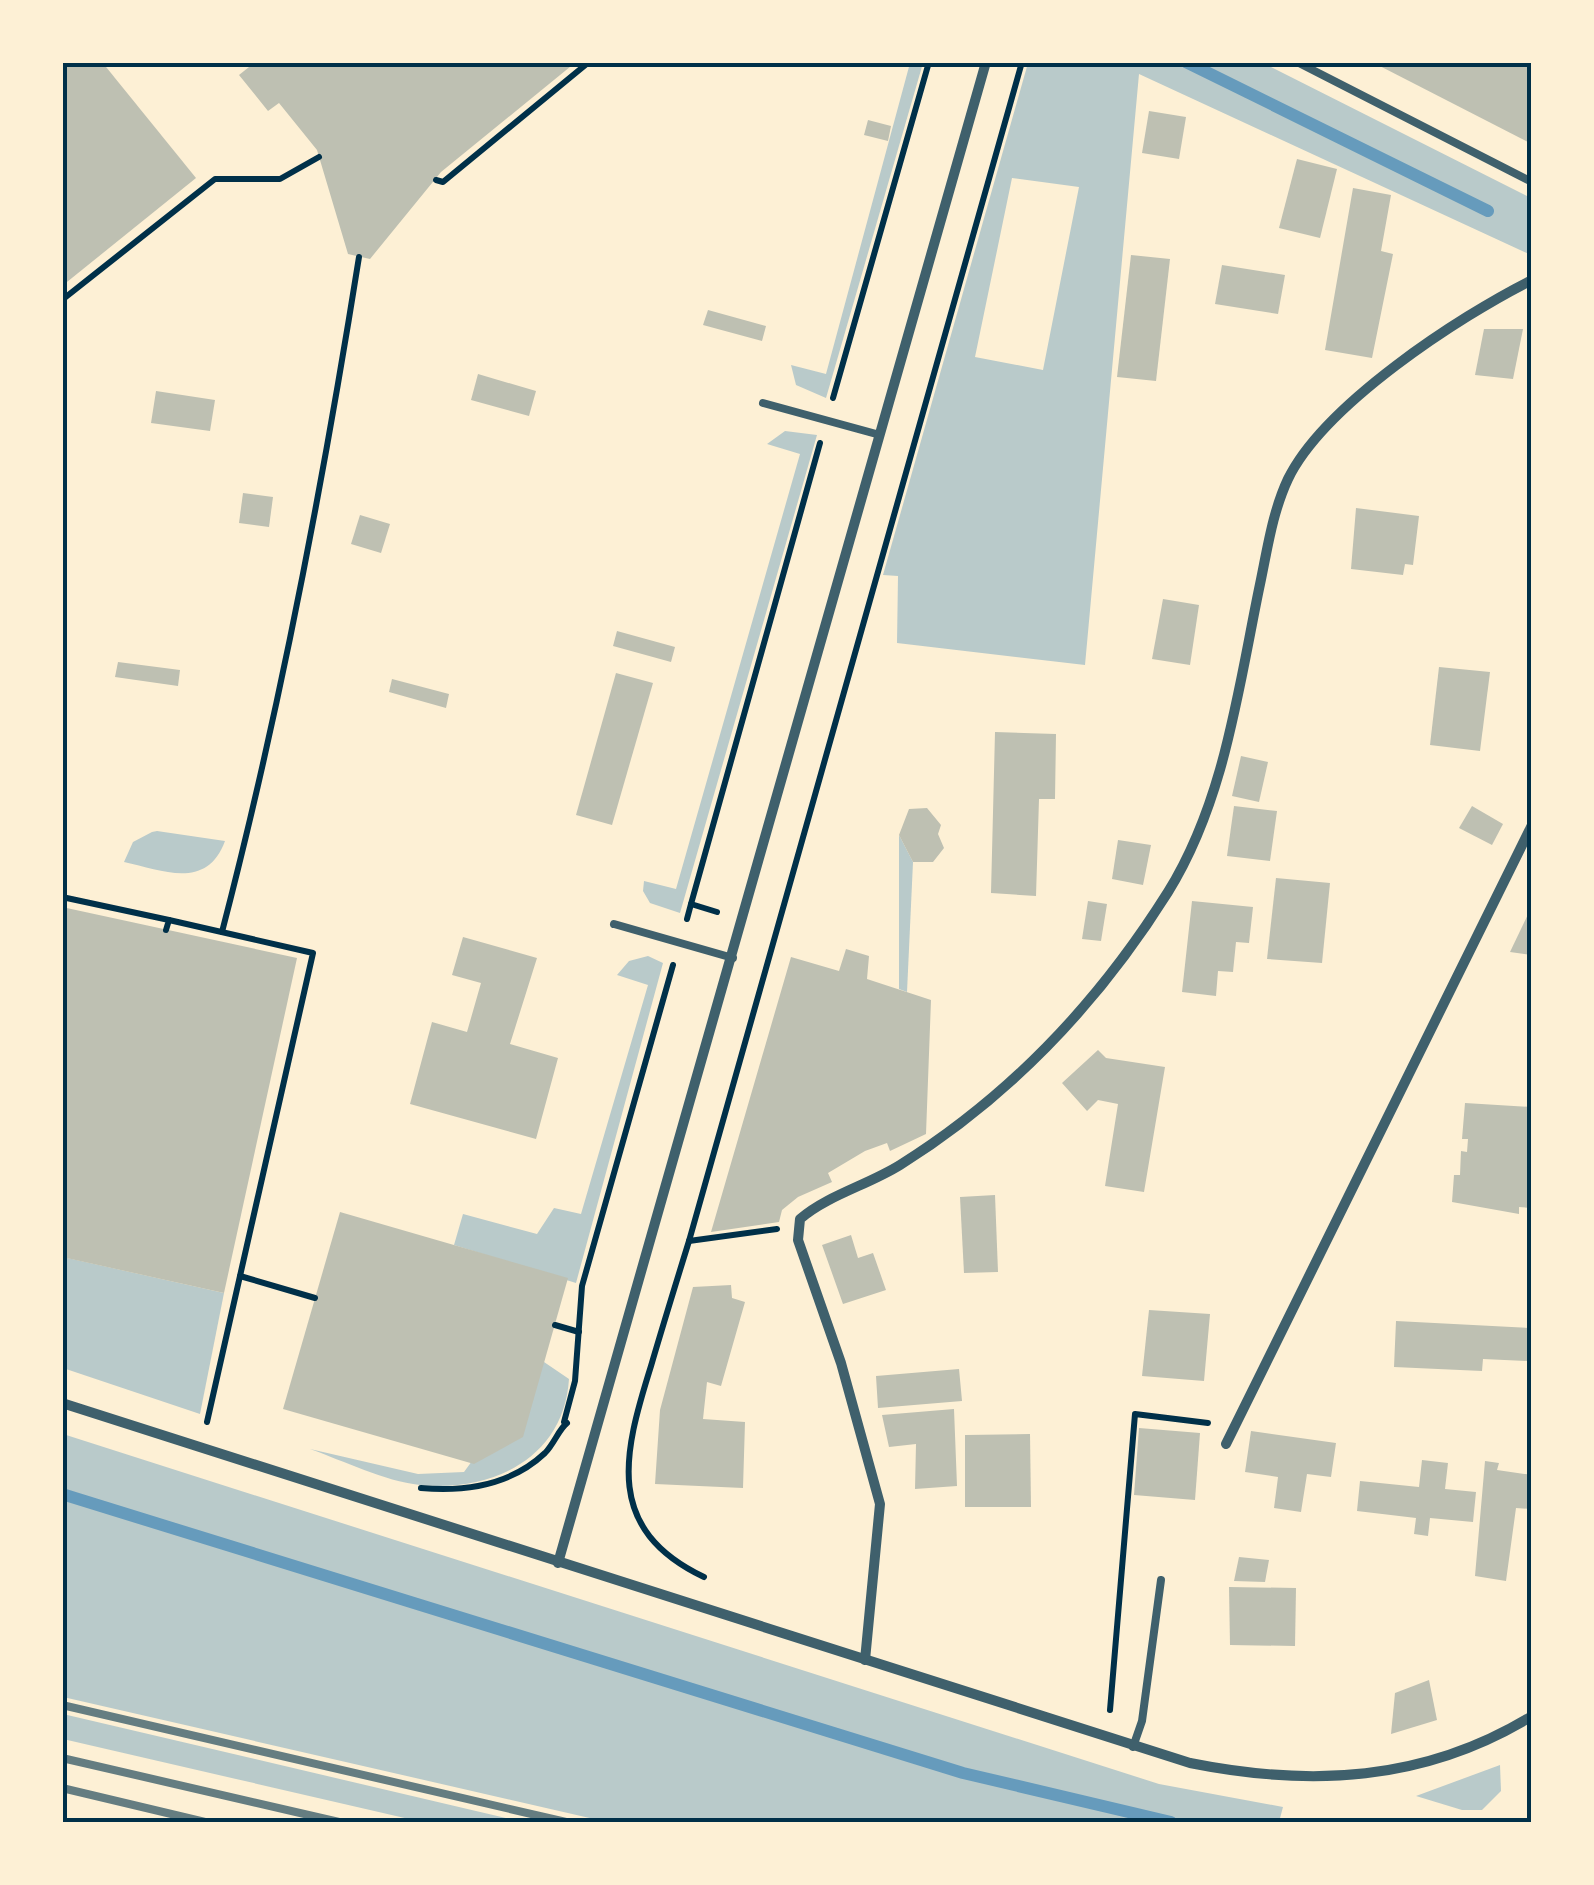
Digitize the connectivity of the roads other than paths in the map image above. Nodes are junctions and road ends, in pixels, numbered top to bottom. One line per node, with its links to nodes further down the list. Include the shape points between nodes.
1 (986, 62): 6 (street)
2 (1298, 62): 3 (lane)
3 (1532, 182)
4 (1532, 280): 14 (street, via 1440,332 1373,385 1301,456 1278,501 1223,754 1186,859 1112,970 1032,1066 968,1119 897,1167 806,1213 796,1227 880,1504)
5 (762, 403): 6 (lane)
6 (880, 436): 9 (street)
7 (1532, 825): 11 (street)
8 (614, 924): 9 (lane)
9 (733, 958): 12 (street)
10 (62, 1404): 12 (street)
11 (1226, 1444)
12 (558, 1563): 14 (street)
13 (1161, 1580): 16 (lane)
14 (865, 1660): 16 (street)
15 (1532, 1716): 16 (street, via 1463,1750 1346,1778 1245,1774)
16 (1133, 1747)

